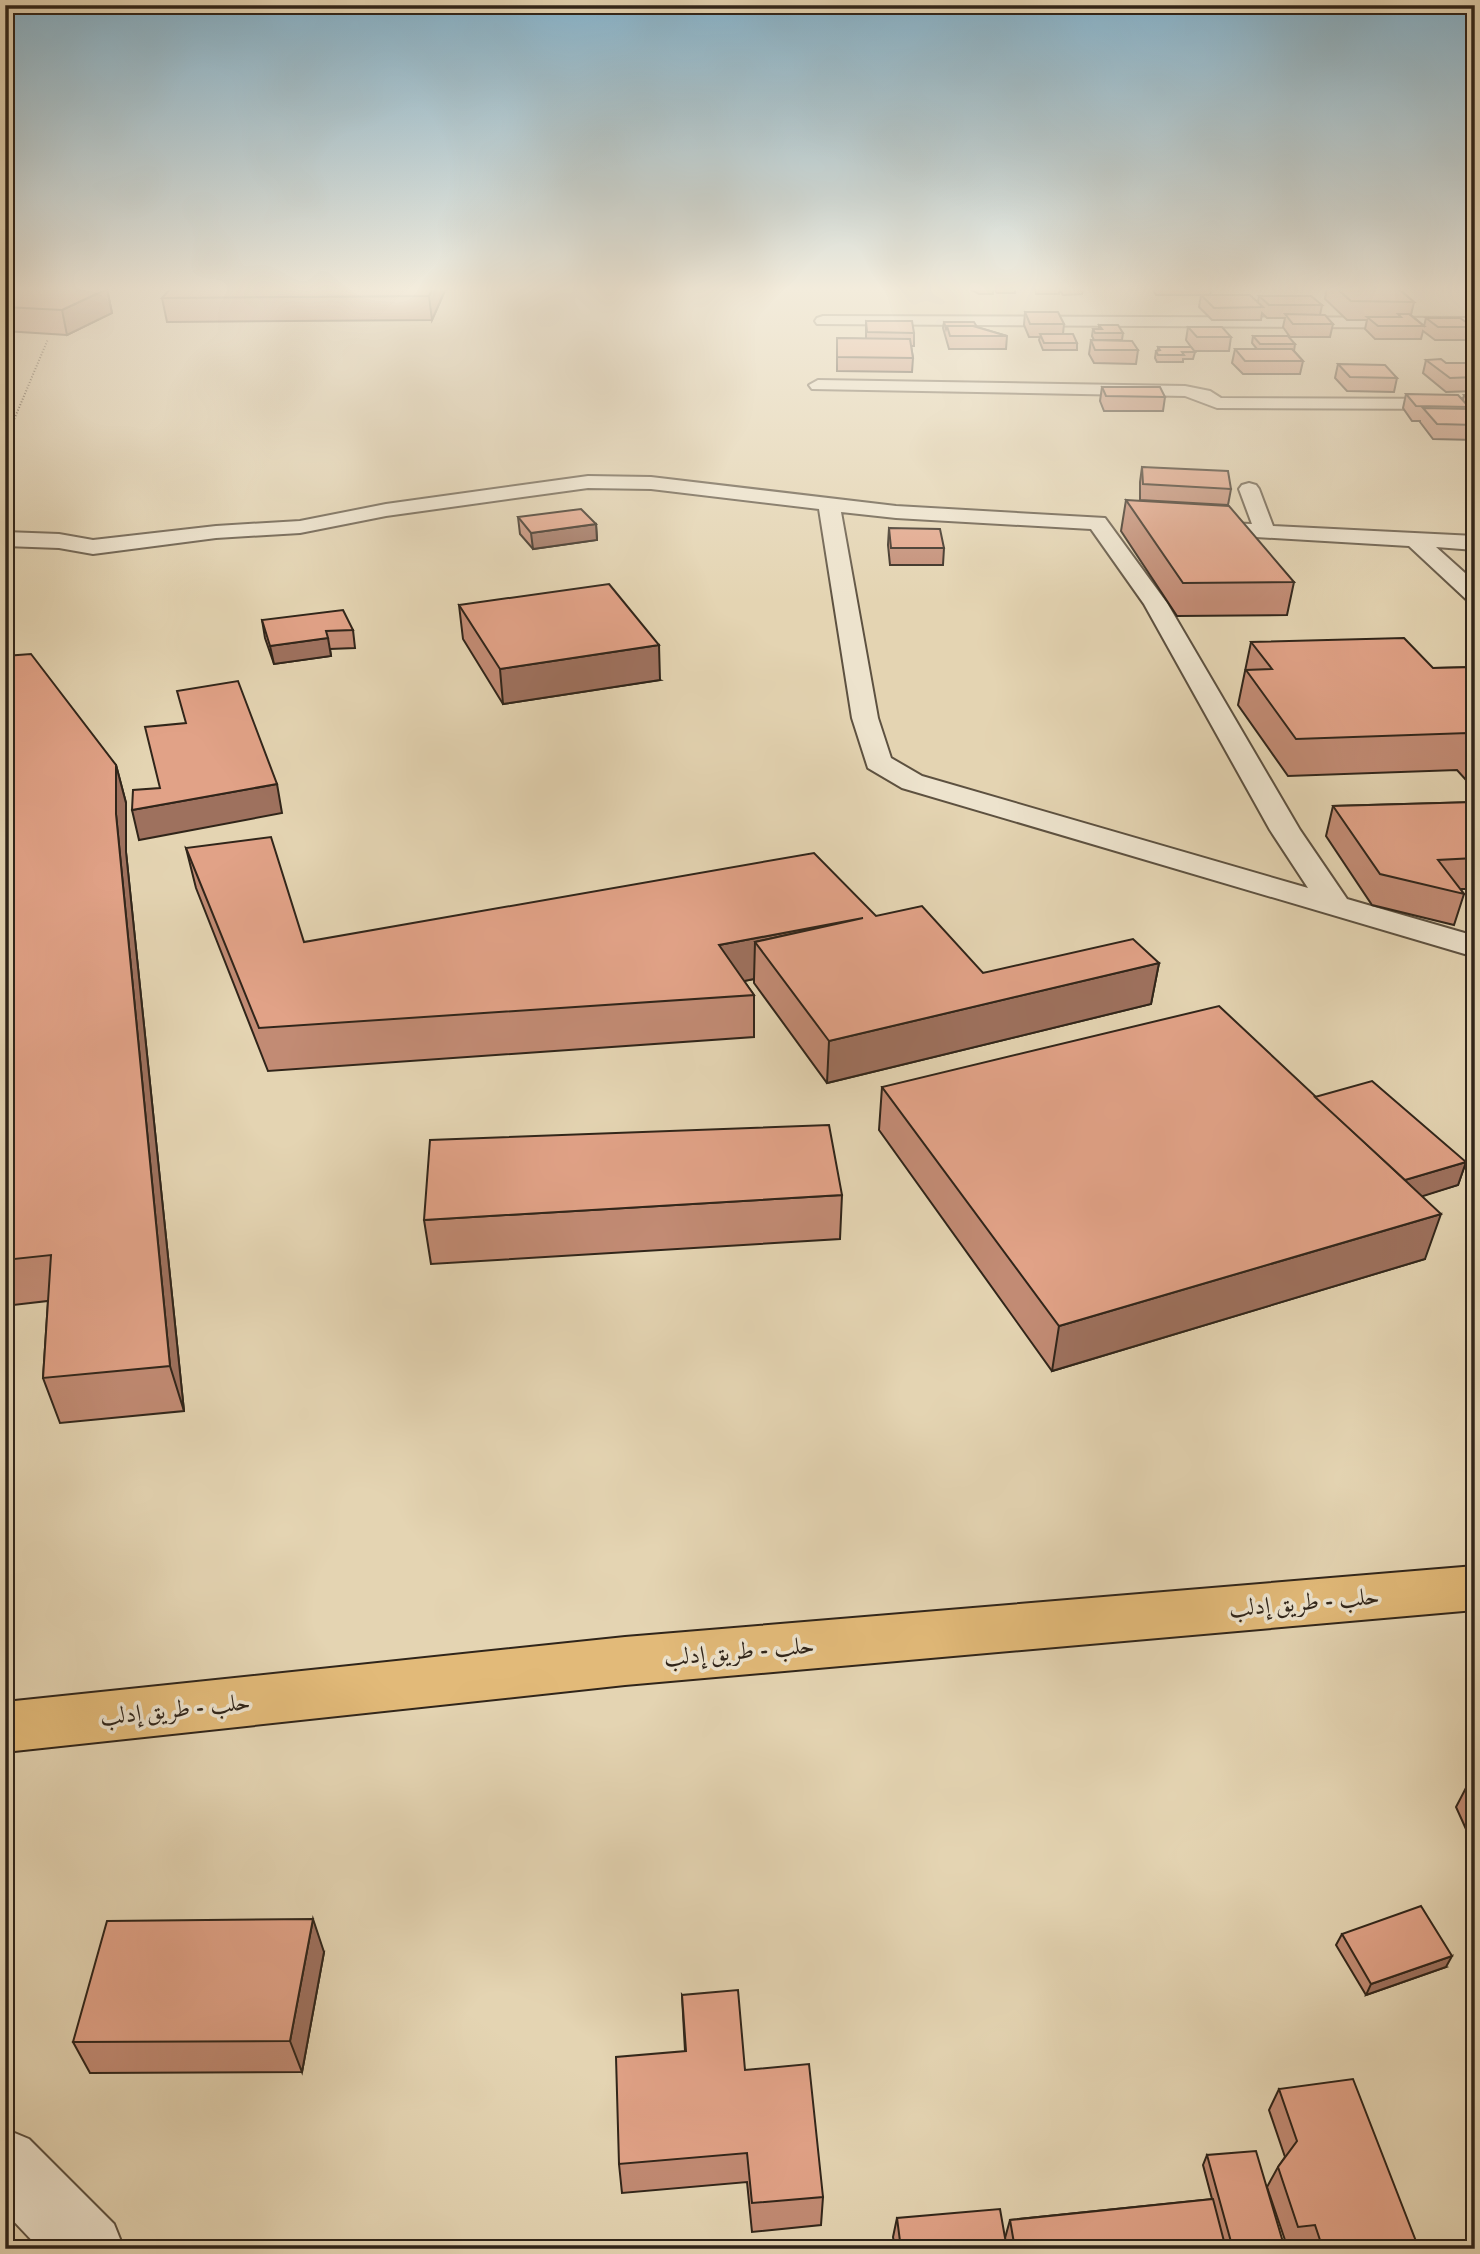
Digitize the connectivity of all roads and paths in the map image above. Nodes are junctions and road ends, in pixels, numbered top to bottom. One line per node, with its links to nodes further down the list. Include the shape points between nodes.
1 (26, 391): 4 (path)
2 (1186, 391): 3 (street, via 1217,403)
3 (1475, 404)
4 (5, 441)
5 (1249, 489): 10 (street)
6 (829, 504): 7 (street); 11 (street, via 651,483 588,482 386,510 300,527 93,547); 15 (street, via 865,718 878,762 912,782)
7 (1097, 523): 8 (street); 15 (street, via 1155,603 1285,830)
8 (1125, 524)
9 (1180, 527): 10 (street)
10 (1264, 529): 12 (street)
11 (5, 539)
12 (1416, 541): 13 (street); 14 (street)
13 (1475, 542)
14 (1475, 595)
15 (1337, 908): 16 (street)
16 (1475, 947)
17 (1475, 1588): 18 (highway, حلب - طريق إدلب, via 625,1661)
18 (5, 1727)
19 (5, 2163): 20 (street)
20 (89, 2249)

